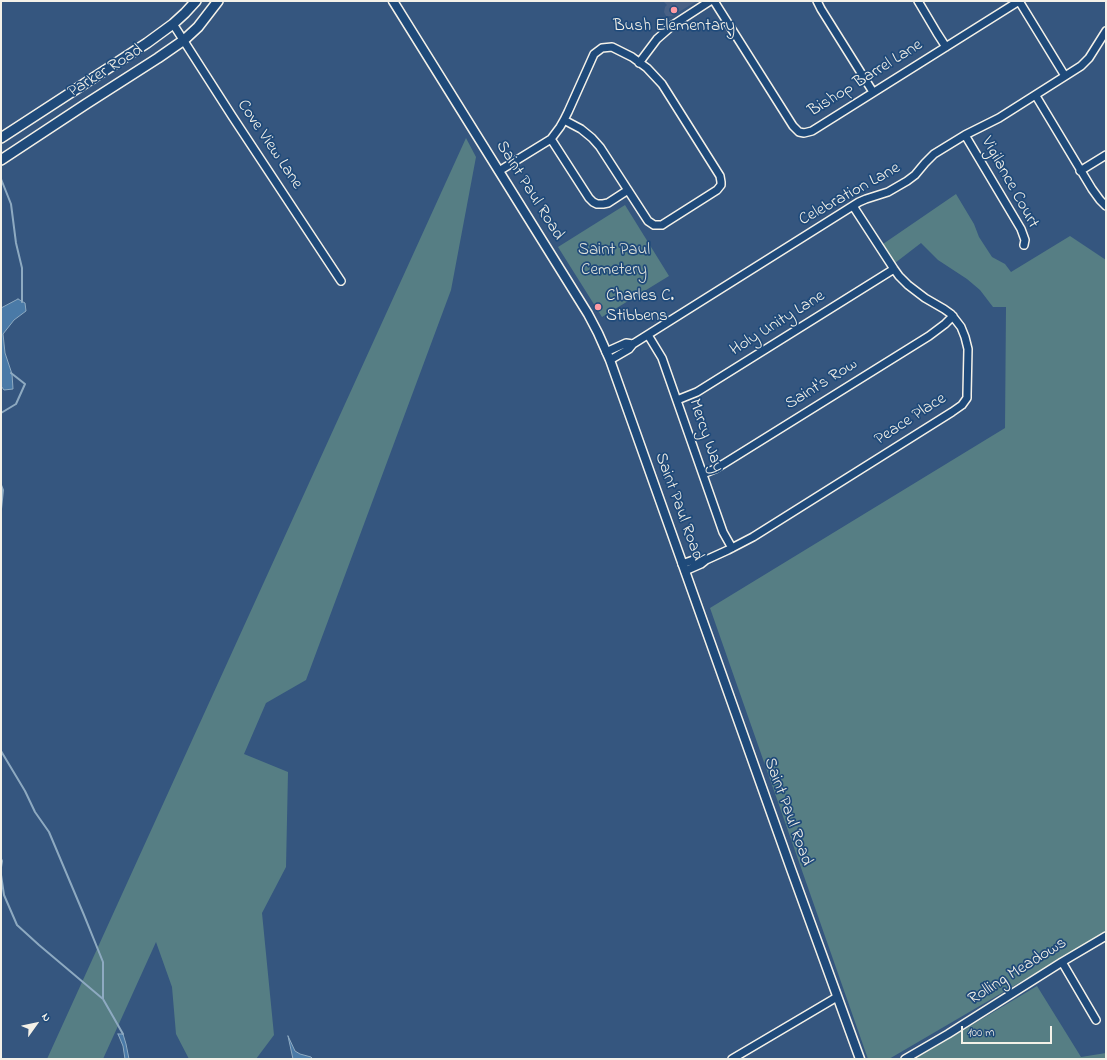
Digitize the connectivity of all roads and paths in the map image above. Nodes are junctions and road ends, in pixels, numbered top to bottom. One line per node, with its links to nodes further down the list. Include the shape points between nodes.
1 (196, 1): 9 (main road, Parker Road)
2 (218, 1): 11 (main road, Parker Road, via 198,27)
3 (393, 1): 23 (street, Saint Paul Road)
4 (710, 1): 13 (street, via 673,25 657,39)
5 (714, 1): 15 (street, Bishop Barrel Lane, via 799,132 812,130)
6 (817, 1): 15 (street)
7 (918, 1): 12 (street)
8 (1018, 1): 12 (street, Bishop Barrel Lane); 14 (street)
9 (173, 24): 11 (street, Cove View Lane); 19 (main road, Parker Road)
10 (1106, 31): 14 (street, Celebration Lane, via 1089,58)
11 (184, 40): 22 (main road, Parker Road); 30 (street, Cove View Lane)
12 (946, 47): 15 (street, Bishop Barrel Lane)
13 (639, 63): 17 (street, via 612,47 597,51); 25 (street, via 662,84 722,182 717,190 658,226 648,221)
14 (1065, 76): 16 (street, Celebration Lane)
15 (873, 92)
16 (1036, 96): 18 (street, Celebration Lane); 24 (street)
17 (564, 120): 20 (street); 25 (street, via 581,129 596,142)
18 (965, 135): 26 (street, Celebration Lane, via 934,154 907,181); 28 (street, Vigilance Court, via 1021,229)
19 (1, 138)
20 (551, 139): 23 (street); 25 (street, via 593,202 608,203)
21 (1106, 154): 24 (street)
22 (1, 160)
23 (499, 171): 34 (street, Saint Paul Road, via 588,314)
24 (1080, 171): 27 (street)
25 (628, 190)
26 (853, 206): 29 (street, Peace Place); 32 (street, Celebration Lane)
27 (1106, 206)
28 (1024, 245)
29 (894, 269): 31 (street, Peace Place, via 914,290); 36 (street, Holy Unity Lane, via 697,392)
30 (341, 281)
31 (953, 316): 37 (street, Saint's Row, via 929,336 725,463); 38 (street, Peace Place, via 964,333 968,349 968,394 964,402 952,412)
32 (648, 335): 33 (street, Celebration Lane); 36 (street, Mercy Way, via 662,358)
33 (633, 344): 34 (street, Celebration Lane, via 626,343); 35 (street, Celebration Lane)
34 (606, 352): 35 (street, Saint Paul Road)
35 (610, 360): 39 (street, Saint Paul Road)
36 (677, 400): 37 (street, Mercy Way)
37 (703, 474): 38 (street, Mercy Way)
38 (732, 548): 39 (street, Peace Place, via 706,560 699,558)
39 (684, 567): 42 (street, Saint Paul Road)
40 (1106, 936): 41 (street, Rolling Meadows)
41 (1062, 962): 43 (street); 46 (street, Rolling Meadows)
42 (837, 997): 44 (street); 45 (street, Saint Paul Road)
43 (1096, 1020)
44 (732, 1059)
45 (860, 1059)
46 (905, 1059)

